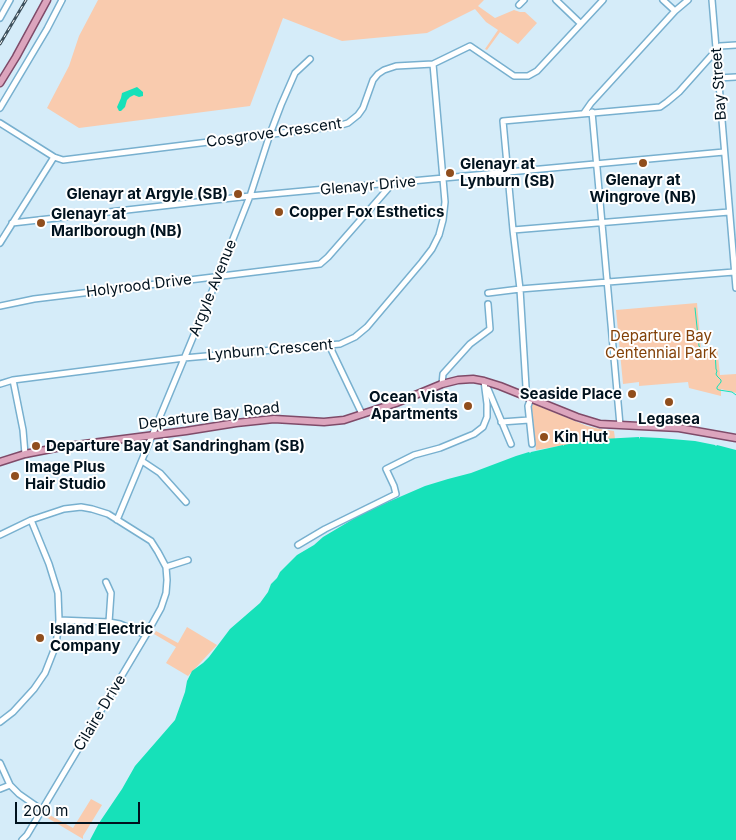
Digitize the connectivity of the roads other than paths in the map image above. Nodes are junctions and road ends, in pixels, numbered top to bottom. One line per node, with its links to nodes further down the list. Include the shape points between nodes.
1 (10, 0): 12 (street)
2 (48, 0): 20 (main road)
3 (62, 0): 21 (street)
4 (524, 0): 10 (street)
5 (556, 0): 13 (street)
6 (603, 0): 13 (street, Cosgrove Crescent)
7 (663, 0): 11 (street)
8 (688, 0): 11 (street)
9 (712, 0): 15 (street, Bay Street)
10 (519, 5)
11 (675, 11): 23 (street)
12 (0, 18)
13 (580, 23): 17 (street, Cosgrove Crescent, via 537,71 528,76 514,76 470,46)
14 (736, 44): 15 (street, via 720,46)
15 (716, 50): 19 (street, Bay Street); 22 (street, via 679,92 660,106)
16 (310, 59): 25 (street, Argyle Avenue, via 295,73)
17 (433, 64): 25 (street, Cosgrove Crescent, via 396,66 378,74 363,108 348,123); 30 (street, Lynburn Crescent)
18 (736, 77): 19 (street)
19 (718, 78): 26 (street, Bay Street)
20 (0, 83)
21 (0, 108)
22 (592, 112): 23 (street); 28 (street)
23 (584, 113): 29 (street, via 503,121)
24 (0, 124): 27 (street, Cosgrove Crescent)
25 (270, 134): 27 (street, Cosgrove Crescent, via 63,160); 32 (street, Argyle Avenue)
26 (724, 152): 28 (street, Glenayr Drive); 33 (street, Bay Street)
27 (54, 156): 34 (street)
28 (597, 164): 29 (street, Glenayr Drive); 35 (street)
29 (507, 172): 30 (street, Glenayr Drive); 36 (street)
30 (443, 178): 31 (street, Glenayr Drive); 46 (street, Lynburn Crescent, via 443,220 432,248 367,326 355,337)
31 (392, 184): 32 (street, Glenayr Drive); 39 (street, Holyrood Drive, via 320,264)
32 (250, 196): 34 (street, Glenayr Drive); 39 (street, Argyle Avenue)
33 (729, 212): 35 (street); 38 (street, Bay Street)
34 (12, 223): 37 (street)
35 (602, 223): 36 (street); 40 (street)
36 (513, 230): 42 (street)
37 (0, 243)
38 (734, 272): 40 (street); 41 (street, Bay Street)
39 (218, 277): 45 (street, Holyrood Drive); 47 (street, Argyle Avenue)
40 (608, 282): 42 (street); 57 (street)
41 (736, 288)
42 (520, 289): 43 (street); 52 (street)
43 (488, 293)
44 (488, 304): 51 (street, via 490,329 470,344 443,374)
45 (0, 306)
46 (329, 346): 47 (street, Lynburn Crescent); 54 (street)
47 (184, 358): 48 (street, Lynburn Crescent); 58 (street, Argyle Avenue)
48 (13, 380): 50 (street, Lynburn Crescent); 62 (street)
49 (484, 381): 51 (main road, Departure Bay Road, via 458,380); 52 (main road, Departure Bay Road); 56 (street); 69 (street, via 488,404 483,427 474,434 414,455 386,469 396,494)
50 (0, 384)
51 (442, 384): 54 (main road, Departure Bay Road)
52 (524, 395): 53 (main road, Departure Bay Road)
53 (531, 398): 55 (street); 57 (main road, Departure Bay Road, via 592,422)
54 (362, 414): 58 (main road, Departure Bay Road, via 344,420 274,419)
55 (529, 420): 56 (street); 61 (street)
56 (501, 422): 60 (street)
57 (620, 425): 59 (main road, Departure Bay Road, via 679,428)
58 (152, 435): 62 (main road, Departure Bay Road); 63 (street, Argyle Avenue)
59 (736, 438)
60 (511, 444)
61 (532, 444)
62 (25, 454): 64 (main road, Departure Bay Road)
63 (142, 461): 65 (street, via 160,473); 67 (street, Argyle Avenue)
64 (0, 462)
65 (186, 502)
66 (31, 520): 67 (street, Cilaire Drive, via 81,507 92,508); 68 (street, Cilaire Drive); 73 (street, via 58,593)
67 (118, 520): 71 (street, Cilaire Drive, via 151,541)
68 (0, 535)
69 (298, 545)
70 (188, 560): 71 (street)
71 (166, 567): 75 (street, Cilaire Drive, via 166,593)
72 (106, 582): 74 (street, via 110,593)
73 (59, 620): 74 (street); 76 (street, via 56,645 45,673 13,712)
74 (109, 622): 75 (street)
75 (146, 635): 80 (street, Cilaire Drive)
76 (0, 722)
77 (0, 763): 78 (street)
78 (10, 785): 79 (street); 80 (street)
79 (0, 789)
80 (42, 810): 81 (street, Cilaire Drive)
81 (22, 840)

